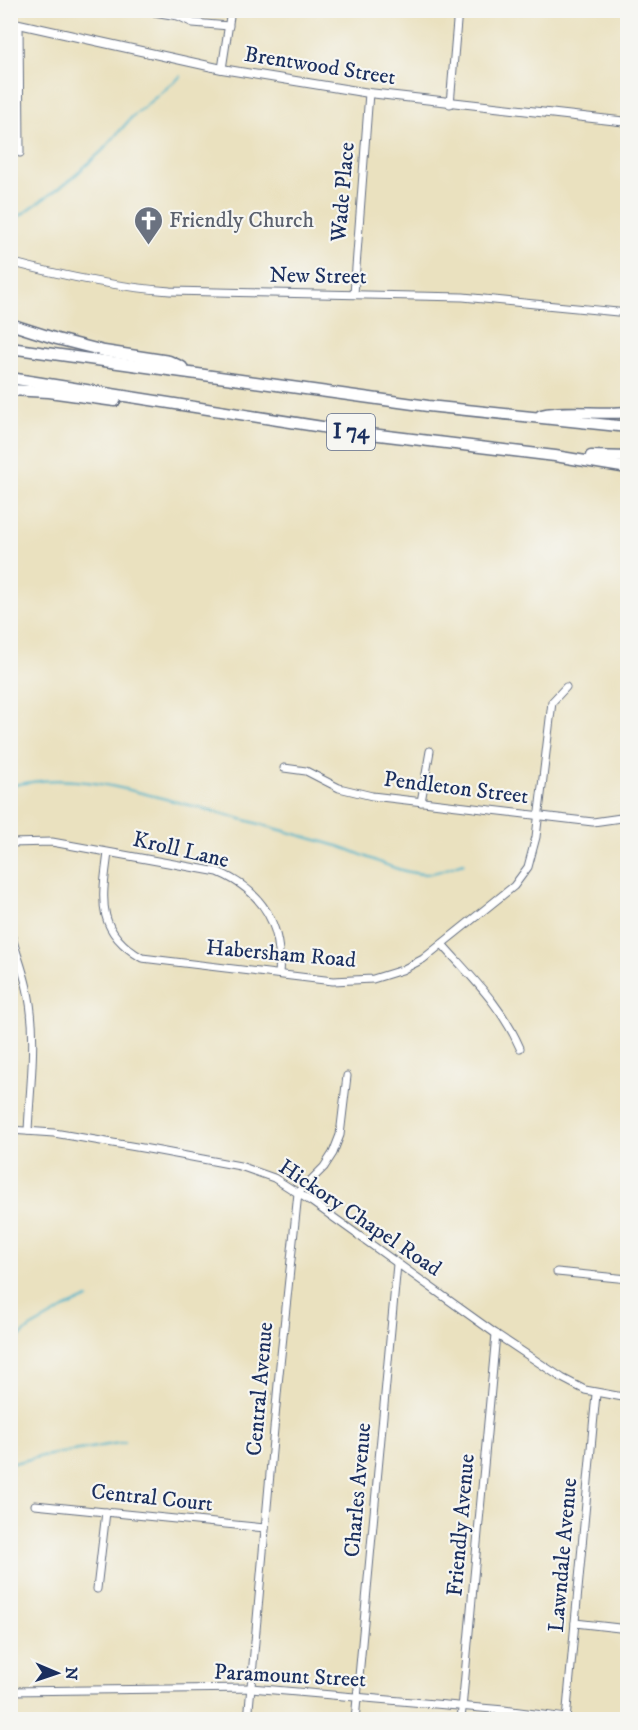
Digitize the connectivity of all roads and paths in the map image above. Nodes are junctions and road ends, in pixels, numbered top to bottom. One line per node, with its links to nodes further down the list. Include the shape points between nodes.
1 (141, 10): 5 (street, via 178,16 193,23)
2 (231, 10): 5 (street)
3 (458, 10): 8 (street)
4 (15, 23): 6 (main road, Brentwood Street); 10 (street)
5 (229, 26): 6 (street)
6 (222, 69): 7 (main road, Brentwood Street)
7 (369, 93): 8 (main road, Brentwood Street); 12 (street, Wade Place)
8 (450, 104): 9 (main road, Brentwood Street)
9 (627, 123)
10 (20, 153)
11 (10, 262): 12 (street, New Street, via 130,288)
12 (354, 294): 13 (street, New Street, via 463,297)
13 (627, 313)
14 (10, 324): 16 (highway, via 104,351 169,362)
15 (10, 348): 16 (highway, I 74)
16 (196, 373): 21 (highway, I 74)
17 (10, 378): 19 (highway, I 74)
18 (10, 390): 19 (highway, via 122,402)
19 (148, 398): 23 (highway, I 74, via 354,432)
20 (627, 412): 21 (highway, via 555,412)
21 (532, 418): 22 (highway, I 74)
22 (627, 426)
23 (555, 456): 24 (highway, I 74); 25 (highway)
24 (627, 457)
25 (627, 468)
26 (566, 687): 30 (street, Habersham Road, via 552,702)
27 (430, 750): 29 (street)
28 (284, 768): 29 (street, Pendleton Street, via 306,771 339,788)
29 (421, 802): 30 (street, Pendleton Street)
30 (539, 816): 31 (street, Pendleton Street, via 593,822); 35 (street, Habersham Road, via 528,867 514,886)
31 (627, 817)
32 (10, 843): 33 (street, Kroll Lane, via 52,842)
33 (108, 853): 36 (street, Kroll Lane, via 218,872 242,884 272,922 279,947); 36 (street, Habersham Road, via 102,896 104,912 113,934 130,951 142,958)
34 (10, 930): 40 (street, via 31,1013)
35 (442, 944): 36 (street, Habersham Road, via 402,970 373,979 333,981); 37 (street, via 496,1005)
36 (279, 974)
37 (520, 1048)
38 (347, 1076): 41 (street, via 340,1135 333,1153)
39 (10, 1130): 40 (street, Hickory Chapel Road)
40 (28, 1131): 41 (street, Hickory Chapel Road, via 240,1166 274,1178)
41 (298, 1193): 42 (street, Hickory Chapel Road); 50 (street, Central Avenue)
42 (398, 1264): 45 (street, Hickory Chapel Road); 56 (street, Charles Avenue)
43 (557, 1272): 44 (street)
44 (627, 1279)
45 (496, 1334): 46 (street, Hickory Chapel Road, via 562,1378); 57 (street, Friendly Avenue)
46 (596, 1394): 47 (street, Hickory Chapel Road); 52 (street, Lawndale Avenue)
47 (627, 1398)
48 (35, 1505): 49 (street, Central Court)
49 (106, 1512): 50 (street, Central Court); 51 (street)
50 (265, 1528): 54 (street, Central Avenue)
51 (97, 1589)
52 (575, 1623): 53 (street); 61 (street, Lawndale Avenue)
53 (627, 1629)
54 (251, 1688): 55 (street, Paramount Street); 56 (street, Paramount Street); 58 (street, Central Avenue)
55 (10, 1691)
56 (357, 1697): 57 (street, Paramount Street); 59 (street, Charles Avenue)
57 (462, 1707): 60 (street, Friendly Avenue); 61 (street, Paramount Street)
58 (248, 1719)
59 (355, 1719)
60 (461, 1719)
61 (566, 1719)

